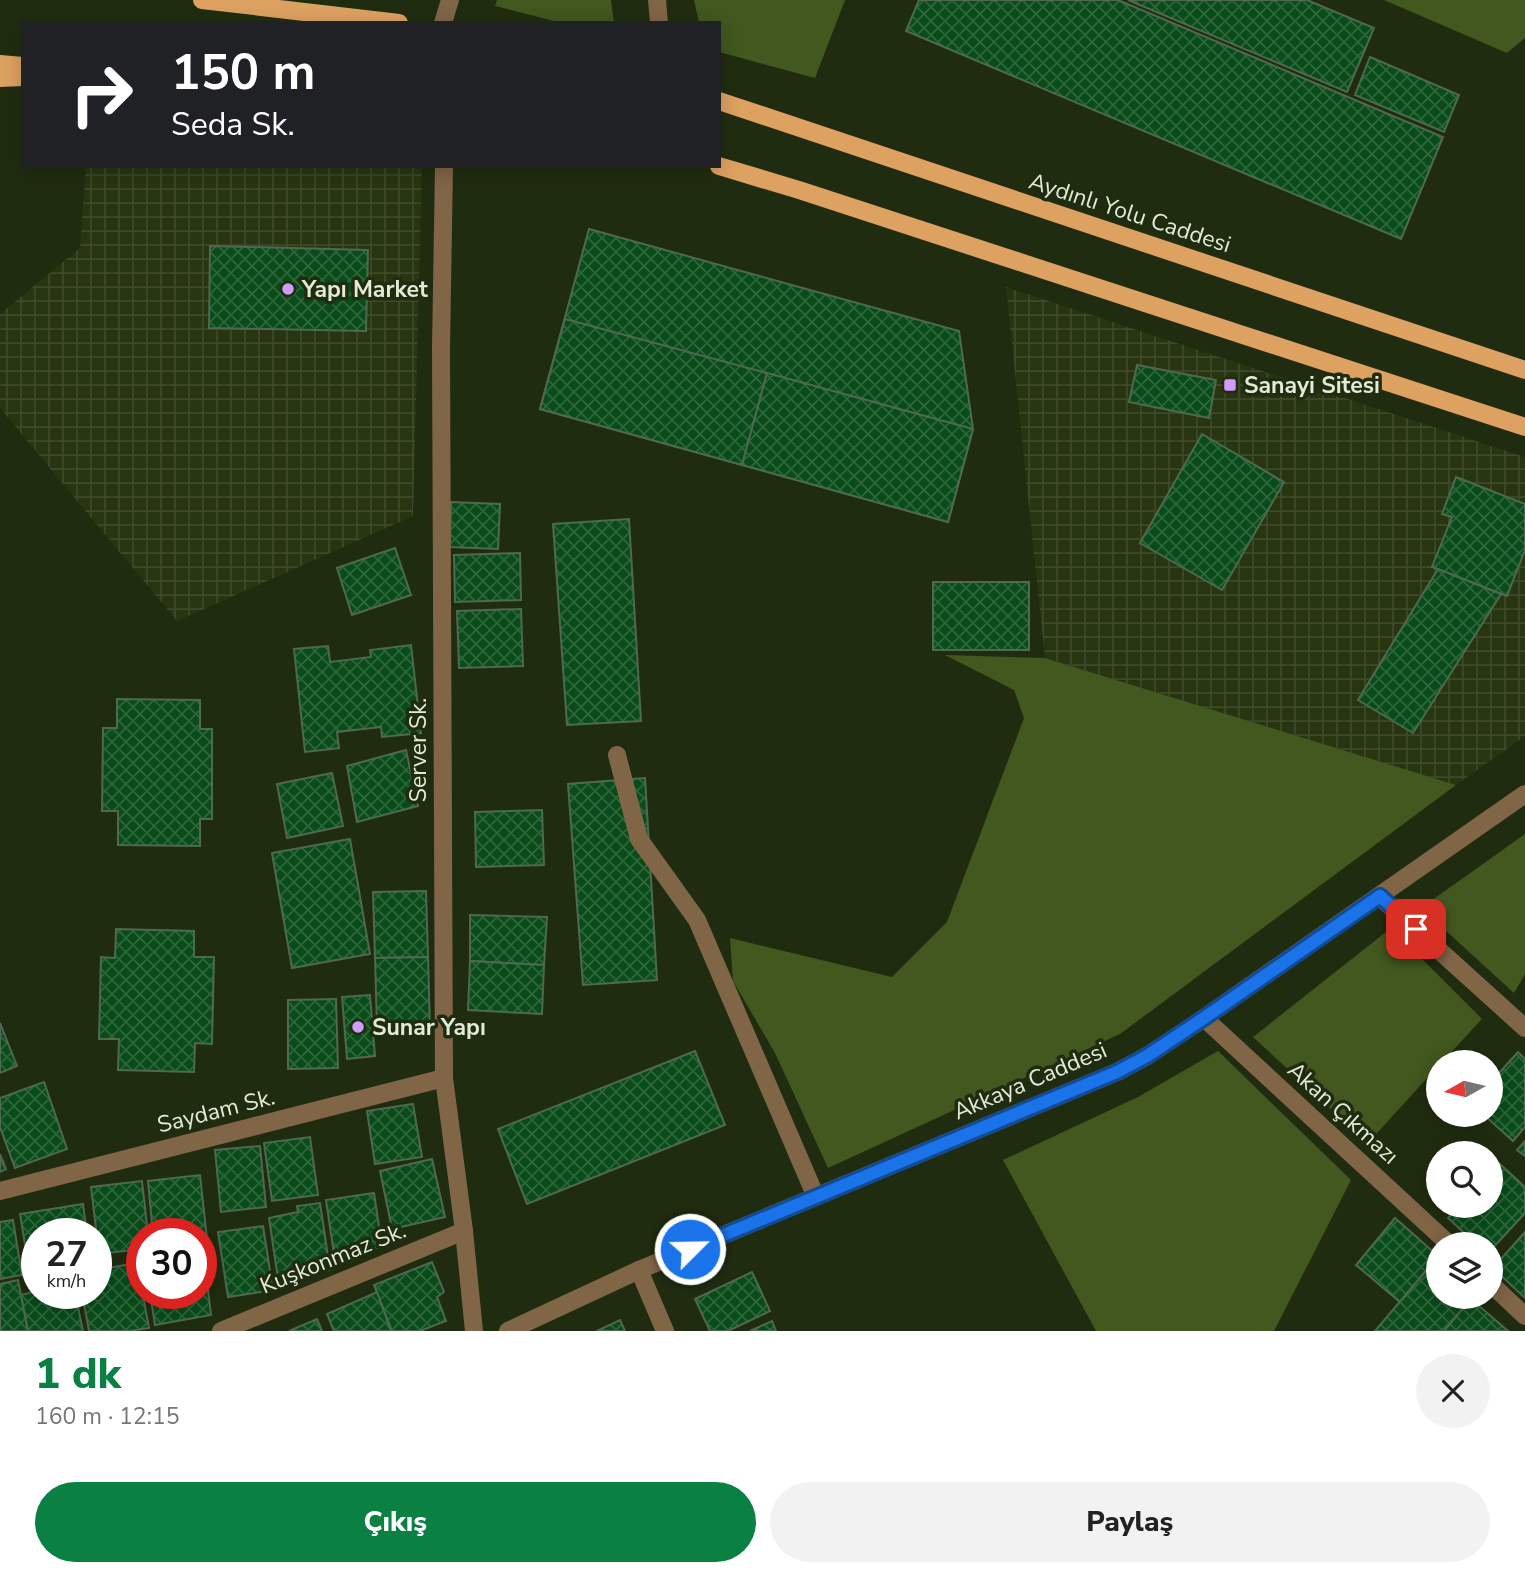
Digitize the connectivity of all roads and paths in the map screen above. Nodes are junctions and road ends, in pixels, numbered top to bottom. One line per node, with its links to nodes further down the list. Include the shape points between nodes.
1 (202, 0): 4 (main road)
2 (450, 0): 5 (street)
3 (657, 0): 6 (street)
4 (382, 21)
5 (444, 21)
6 (659, 21)
7 (0, 64): 8 (main road)
8 (21, 66)
9 (21, 77): 10 (main road)
10 (0, 78)
11 (721, 102): 14 (main road, Aydınlı Yolu Caddesi)
12 (721, 167): 15 (main road)
13 (444, 168): 21 (street, Server Sk., via 440,348)
14 (1525, 370)
15 (1525, 427)
16 (617, 755): 23 (street, via 639,839 697,920)
17 (1525, 794): 18 (street, Akkaya Caddesi)
18 (1380, 896): 19 (street, Akkaya Caddesi); 20 (street)
19 (1204, 1018): 23 (street, Akkaya Caddesi, via 1117,1072); 25 (street, Akan Çıkmazı)
20 (1525, 1028)
21 (444, 1078): 22 (street, Saydam Sk.); 24 (street, Server Sk.)
22 (0, 1191)
23 (816, 1197): 26 (street, Akkaya Caddesi)
24 (464, 1231): 29 (street, Kuşkonmaz Sk.); 30 (street, Server Sk.)
25 (1436, 1232)
26 (639, 1270): 31 (street, Akkaya Caddesi); 32 (street)
27 (1503, 1295): 28 (street)
28 (1525, 1316)
29 (221, 1331)
30 (474, 1331)
31 (508, 1331)
32 (665, 1331)

